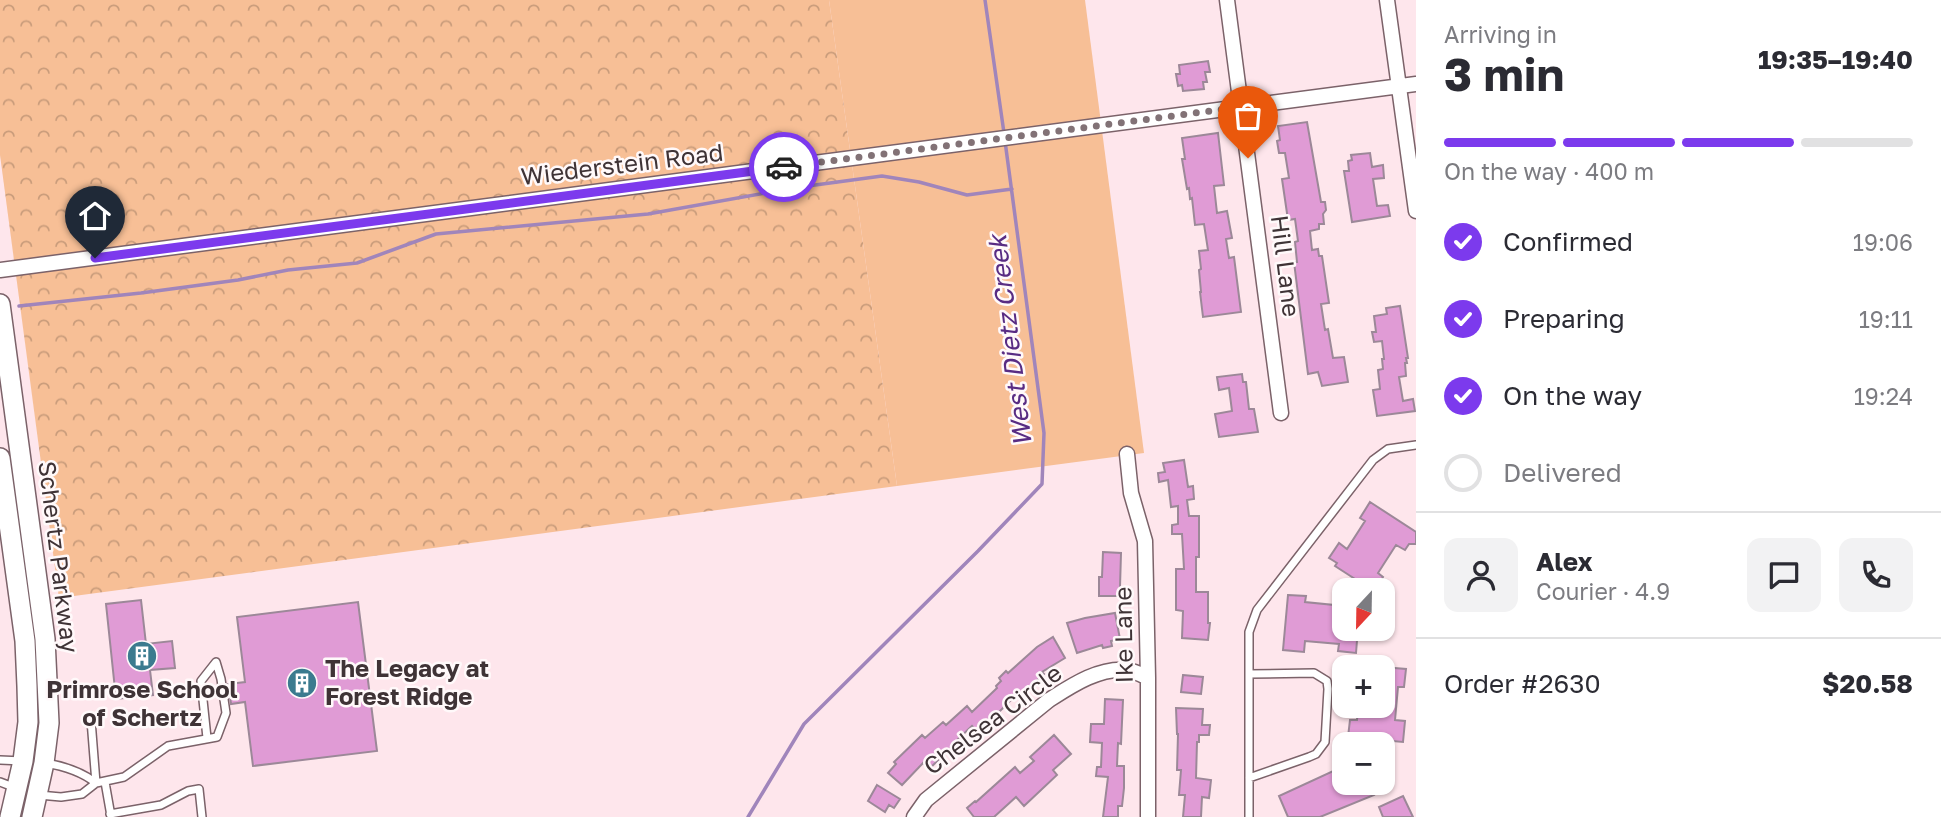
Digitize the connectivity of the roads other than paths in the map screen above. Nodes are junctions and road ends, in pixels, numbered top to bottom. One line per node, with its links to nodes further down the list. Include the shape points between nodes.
1 (1227, 0): 5 (street, Hill Lane)
2 (1387, 0): 4 (street)
3 (1416, 84): 4 (street, Wiederstein Road)
4 (1399, 86): 5 (street, Wiederstein Road); 6 (street)
5 (1241, 107): 7 (street, Wiederstein Road); 9 (street, Hill Lane)
6 (1416, 211)
7 (0, 270)
8 (0, 303): 19 (main road, Schertz Parkway, via 45,639 49,723)
9 (1281, 413)
10 (1416, 445): 13 (lane, via 1388,449 1373,460 1257,610 1249,632)
11 (1127, 454): 14 (street, Ike Lane, via 1131,493 1145,541)
12 (0, 458): 18 (main road, Schertz Parkway, via 25,641 28,722)
13 (1249, 674): 20 (lane); 20 (lane, via 1314,673 1327,681 1328,689 1321,749)
14 (1148, 678): 29 (street, Chelsea Circle, via 1128,670 1112,671 1067,688 926,800); 30 (street, Ike Lane)
15 (91, 720): 22 (lane)
16 (207, 738): 16 (lane, via 217,737 226,713 216,662 201,681); 21 (lane, via 168,746 124,777)
17 (0, 760): 18 (lane)
18 (23, 761): 19 (street); 23 (main road, Schertz Parkway)
19 (44, 763): 22 (lane, via 64,766); 24 (main road, Schertz Parkway)
20 (1249, 778): 31 (lane)
21 (105, 782): 22 (lane); 25 (lane)
22 (96, 783): 24 (lane, via 82,794)
23 (9, 785): 24 (street); 26 (main road, Schertz Parkway)
24 (38, 795): 27 (main road, Schertz Parkway)
25 (111, 815): 28 (lane, via 161,805 199,789)
26 (10, 817)
27 (32, 817)
28 (202, 817)
29 (914, 817)
30 (1148, 817)
31 (1249, 817)

